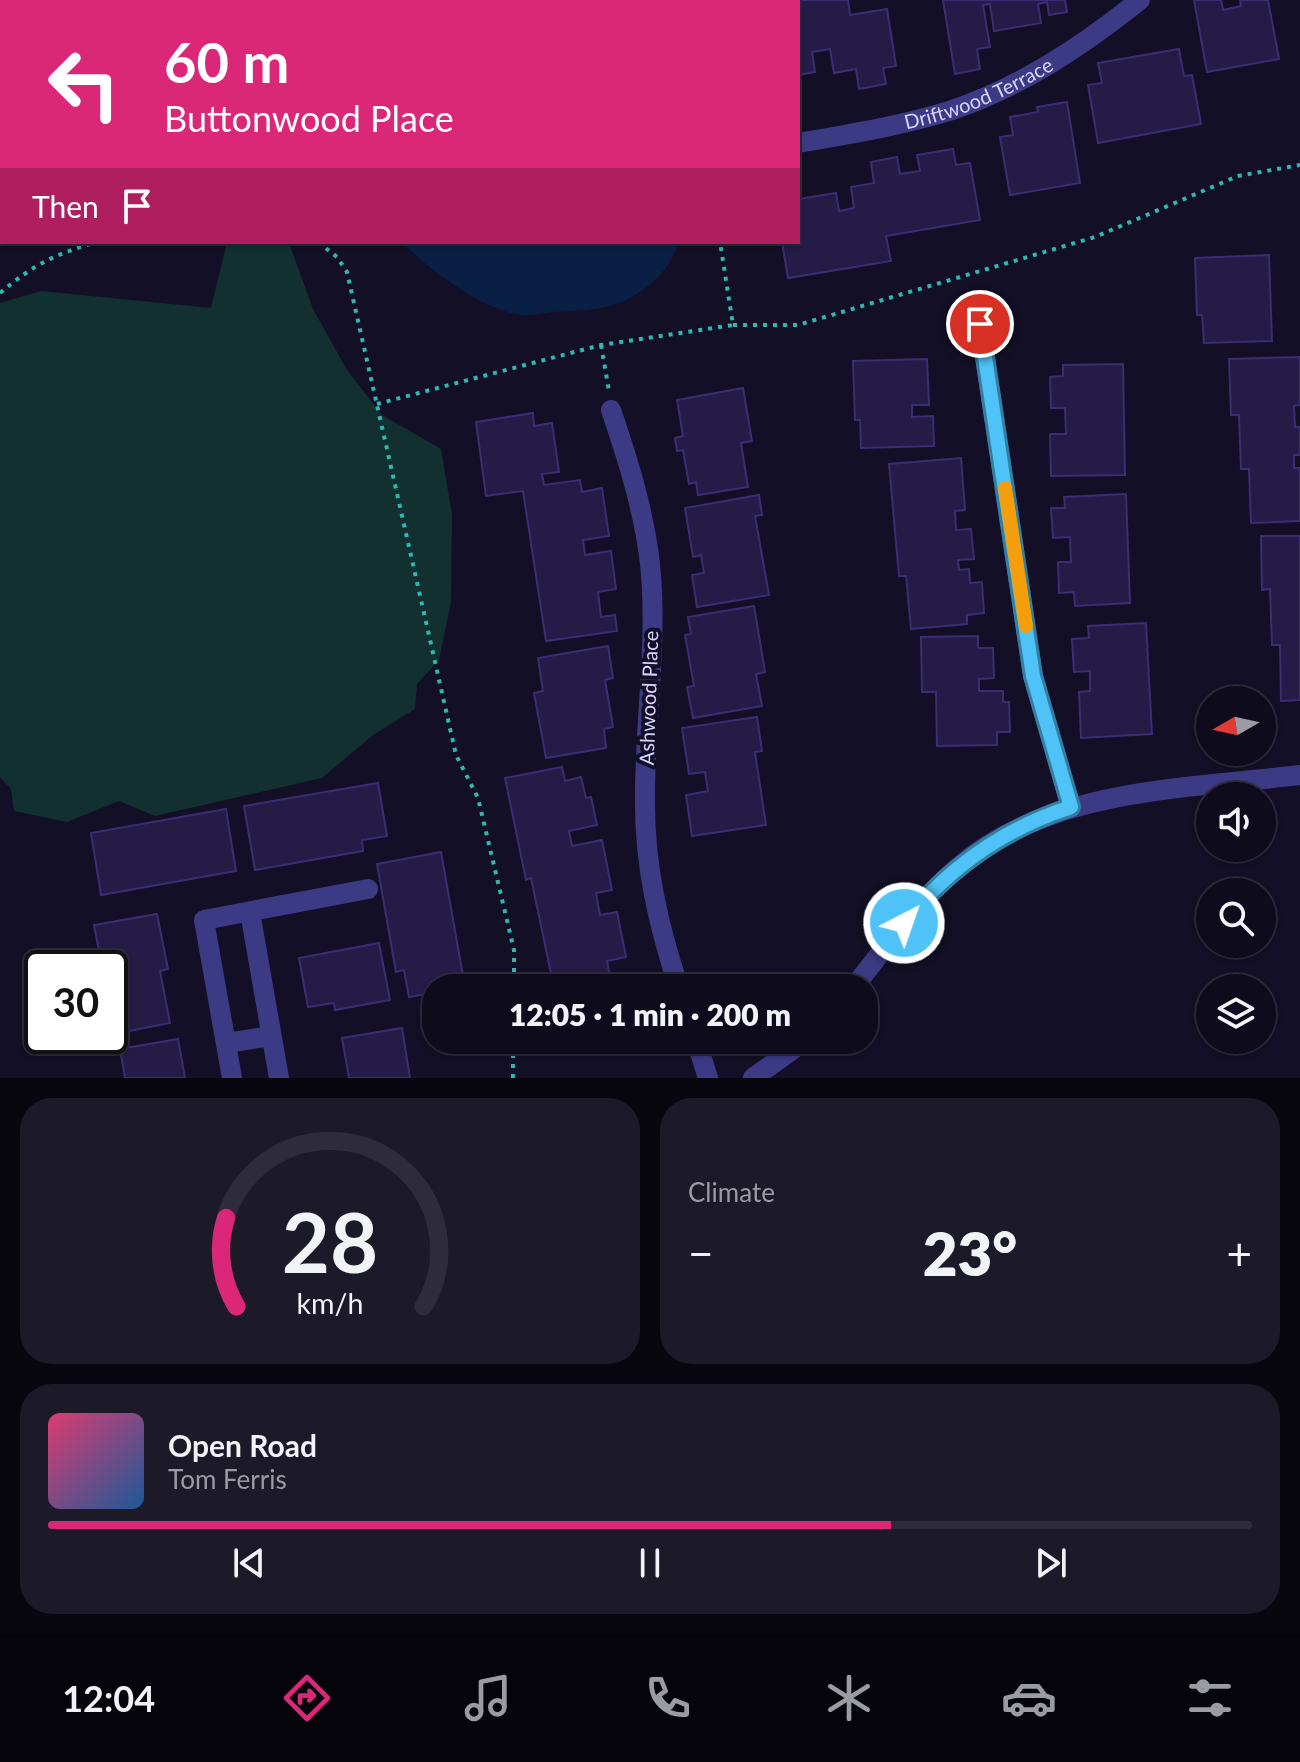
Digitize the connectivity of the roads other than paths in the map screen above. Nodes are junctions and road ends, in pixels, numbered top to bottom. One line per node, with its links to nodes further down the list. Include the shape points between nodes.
1 (1140, 0): 2 (street, Driftwood Terrace, via 1091,39 999,91 899,125)
2 (800, 143)
3 (980, 324): 6 (street, via 1033,676)
4 (611, 410): 9 (street, Ashwood Place, via 641,512 650,565 647,850)
5 (1300, 775): 6 (street)
6 (1071, 807): 10 (street, via 1000,837 958,866 921,902)
7 (368, 889): 8 (street)
8 (250, 912): 11 (street); 12 (street, via 204,920)
9 (674, 974)
10 (864, 974)
11 (271, 1036): 12 (street); 16 (street)
12 (226, 1043): 15 (street)
13 (700, 1054): 17 (street)
14 (786, 1054): 18 (street)
15 (232, 1078)
16 (279, 1078)
17 (708, 1078)
18 (753, 1078)

